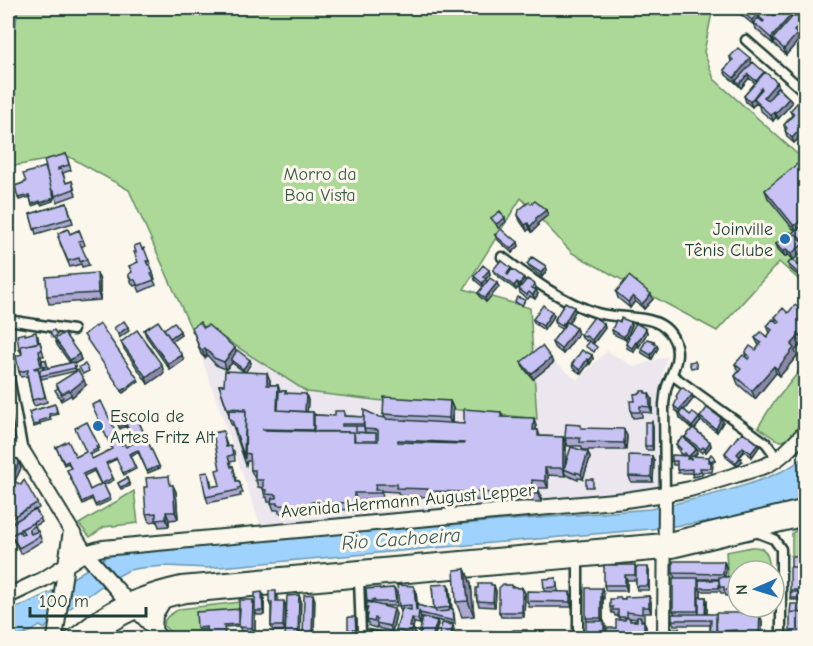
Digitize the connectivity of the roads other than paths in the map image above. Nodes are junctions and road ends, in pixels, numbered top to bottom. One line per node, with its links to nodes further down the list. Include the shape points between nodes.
1 (746, 40): 2 (street)
2 (806, 93)
3 (502, 257): 7 (street, via 541,285 586,309 650,319 661,325 677,347)
4 (8, 321): 5 (street)
5 (74, 330)
6 (8, 372): 10 (street)
7 (672, 375): 11 (street, via 766,443); 12 (street, via 664,404)
8 (806, 431): 11 (main road, Avenida Hermann August Lepper)
9 (8, 449): 10 (main road)
10 (23, 452): 15 (main road)
11 (776, 460): 12 (main road, Avenida Hermann August Lepper)
12 (665, 499): 17 (main road); 18 (main road, Avenida Hermann August Lepper, via 117,546 103,548)
13 (806, 507): 17 (main road)
14 (806, 518): 16 (main road)
15 (71, 531): 18 (main road); 20 (main road)
16 (753, 531): 17 (main road); 32 (street, via 774,539 781,549)
17 (664, 542): 19 (main road); 24 (main road, via 192,583 170,587); 31 (main road)
18 (88, 557): 20 (main road, Avenida Hermann August Lepper); 24 (main road)
19 (578, 560): 21 (main road); 30 (street)
20 (66, 565): 22 (main road, Avenida Hermann August Lepper); 25 (main road)
21 (359, 579): 23 (main road, via 195,593); 29 (street, via 362,634)
22 (8, 596)
23 (164, 600): 24 (main road); 26 (main road, via 155,615)
24 (132, 607): 26 (main road); 27 (main road, via 103,615); 28 (main road)
25 (57, 628): 27 (main road)
26 (158, 634)
27 (71, 639)
28 (91, 639)
29 (382, 639)
30 (578, 639)
31 (664, 639)
32 (781, 639)

